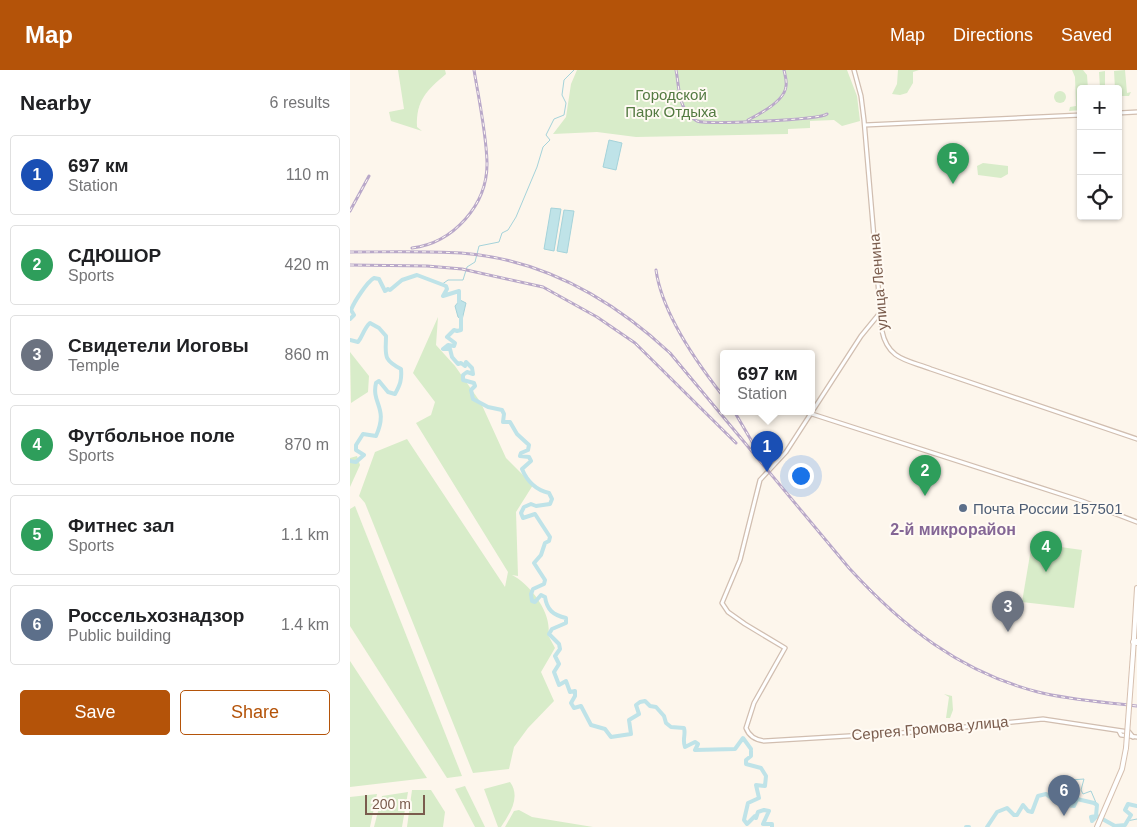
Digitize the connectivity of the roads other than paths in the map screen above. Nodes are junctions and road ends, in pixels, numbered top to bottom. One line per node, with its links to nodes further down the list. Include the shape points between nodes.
1 (854, 70): 5 (street, улица Ленина)
2 (1137, 112): 3 (street)
3 (1122, 113)
4 (1077, 115): 5 (street)
5 (865, 125): 6 (street, улица Ленина)
6 (879, 314): 7 (street, via 861,336); 10 (street, улица Ленина, via 884,341 889,351 900,358)
7 (815, 409)
8 (811, 415): 14 (street, Сергея Громова улица, via 760,480 740,560 722,604 745,624 785,648 754,703 746,728 757,740 915,732 1043,719 1119,730 1121,735)
9 (815, 415): 11 (street, via 1082,501)
10 (1137, 440)
11 (1137, 522)
12 (1137, 588): 13 (main road)
13 (1136, 641): 15 (main road, bridge, via 1122,769)
14 (1135, 737)
15 (1097, 827)

